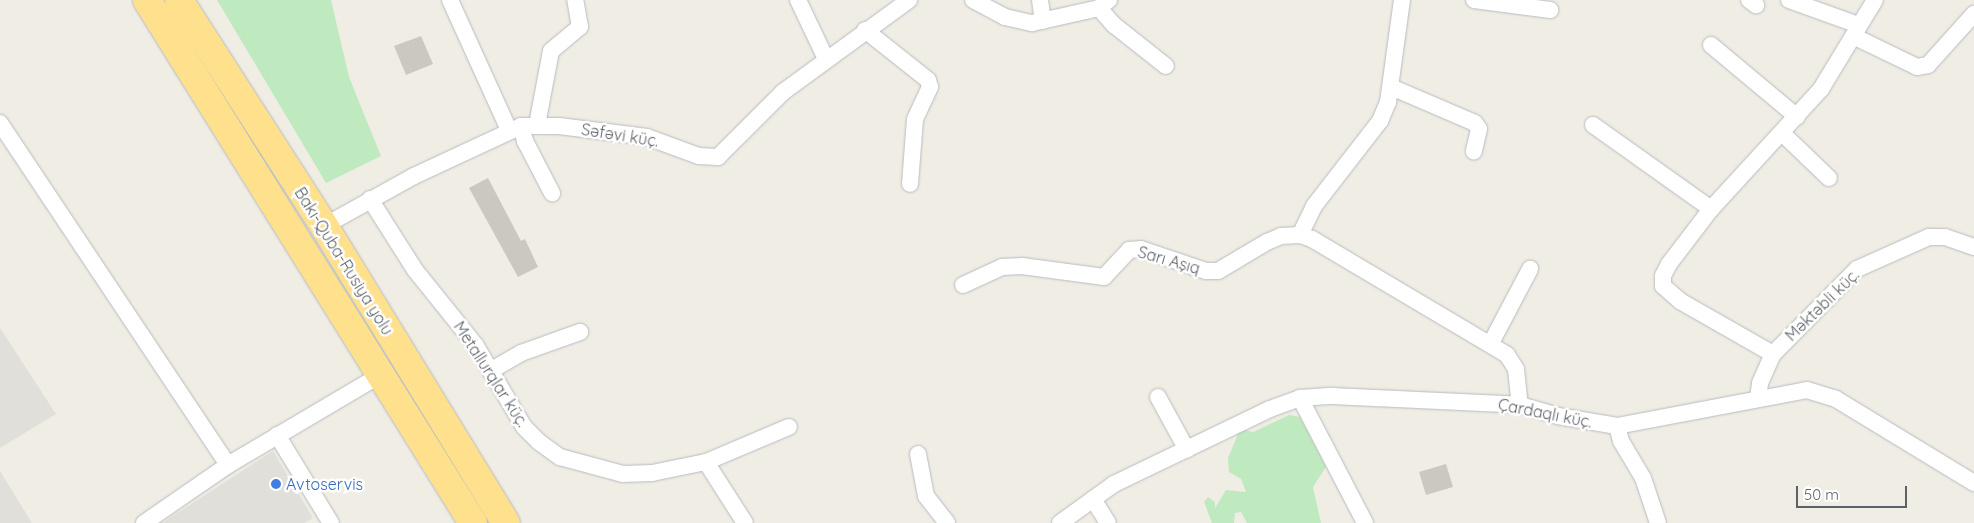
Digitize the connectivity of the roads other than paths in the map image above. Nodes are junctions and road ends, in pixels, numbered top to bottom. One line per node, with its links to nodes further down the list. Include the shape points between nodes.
1 (147, 0): 44 (highway, Bakı-Quba-Rusiya yolu)
2 (179, 0): 35 (highway, Bakı-Quba-Rusiya yolu)
3 (450, 0): 27 (street)
4 (575, 0): 27 (street, via 580,27 551,51)
5 (798, 0): 21 (street)
6 (909, 0): 18 (street, Səfəvi küç.)
7 (973, 0): 14 (street)
8 (1040, 0): 16 (street)
9 (1402, 0): 23 (street)
10 (1474, 0): 15 (street)
11 (1789, 0): 19 (street)
12 (1875, 0): 19 (street)
13 (1104, 4): 16 (street); 22 (street, via 1114,25)
14 (998, 6): 16 (street, via 1017,22)
15 (1550, 10)
16 (1043, 21)
17 (1972, 23): 19 (street, via 1928,65 1917,67)
18 (865, 30): 21 (street, Səfəvi küç.); 31 (street, via 928,80 930,87 915,119)
19 (1856, 31): 24 (street, via 1820,89)
20 (1711, 45): 24 (street)
21 (826, 59): 27 (street, Səfəvi küç., via 764,108 718,157 699,156 647,137)
22 (1166, 66)
23 (1391, 86): 29 (street, via 1476,123 1479,129); 36 (street, via 1377,127 1314,206)
24 (1797, 117): 28 (street)
25 (0, 123): 55 (street)
26 (1593, 126): 34 (street)
27 (522, 127): 32 (street, via 525,141); 33 (street)
28 (1782, 133): 30 (street); 34 (street)
29 (1474, 150)
30 (1829, 178)
31 (910, 184)
32 (552, 193)
33 (370, 199): 35 (street); 43 (street, Metallurqlar küç., via 415,270 460,324)
34 (1711, 209): 42 (street, via 1669,264 1663,276 1663,286 1680,301)
35 (324, 226): 61 (highway, Bakı-Quba-Rusiya yolu)
36 (1300, 235): 39 (street, Sarı Aşıq, via 1281,236 1267,242 1218,271 1206,271 1140,249 1129,250 1104,277 1022,266 1002,267); 41 (street, via 1312,238)
37 (1974, 247): 42 (street, Məktəbli küç., via 1945,237 1929,237 1857,269)
38 (1530, 269): 41 (street)
39 (963, 285)
40 (580, 332): 43 (street, via 521,353)
41 (1491, 343): 48 (street, via 1507,355 1516,369)
42 (1773, 354): 47 (street, Məktəbli küç., via 1760,383)
43 (490, 371): 54 (street, Metallurqlar küç., via 524,427 560,457 623,474 652,473)
44 (382, 374): 51 (street); 60 (highway, Bakı-Quba-Rusiya yolu)
45 (1158, 397): 52 (street)
46 (1300, 398): 48 (street, Çardaqlı küç., via 1332,396); 52 (street, Çardaqlı küç., via 1270,409); 66 (street)
47 (1758, 398): 49 (street, Çardaqlı küç.); 56 (street, Çardaqlı küç., via 1807,390 1822,392)
48 (1520, 405): 49 (street, Çardaqlı küç., via 1558,416)
49 (1617, 426): 67 (street, via 1621,441 1643,478)
50 (789, 427): 54 (street, Metallurqlar küç.)
51 (277, 435): 55 (street); 59 (street)
52 (1187, 450): 57 (street, Çardaqlı küç., via 1139,470)
53 (918, 454): 63 (street, via 926,496)
54 (706, 462): 62 (street)
55 (228, 465): 58 (street)
56 (1974, 482)
57 (1093, 499): 64 (street, Çardaqlı küç.); 65 (street)
58 (144, 523)
59 (331, 523)
60 (473, 523)
61 (506, 523)
62 (745, 523)
63 (946, 523)
64 (1060, 523)
65 (1108, 523)
66 (1365, 523)
67 (1658, 523)

